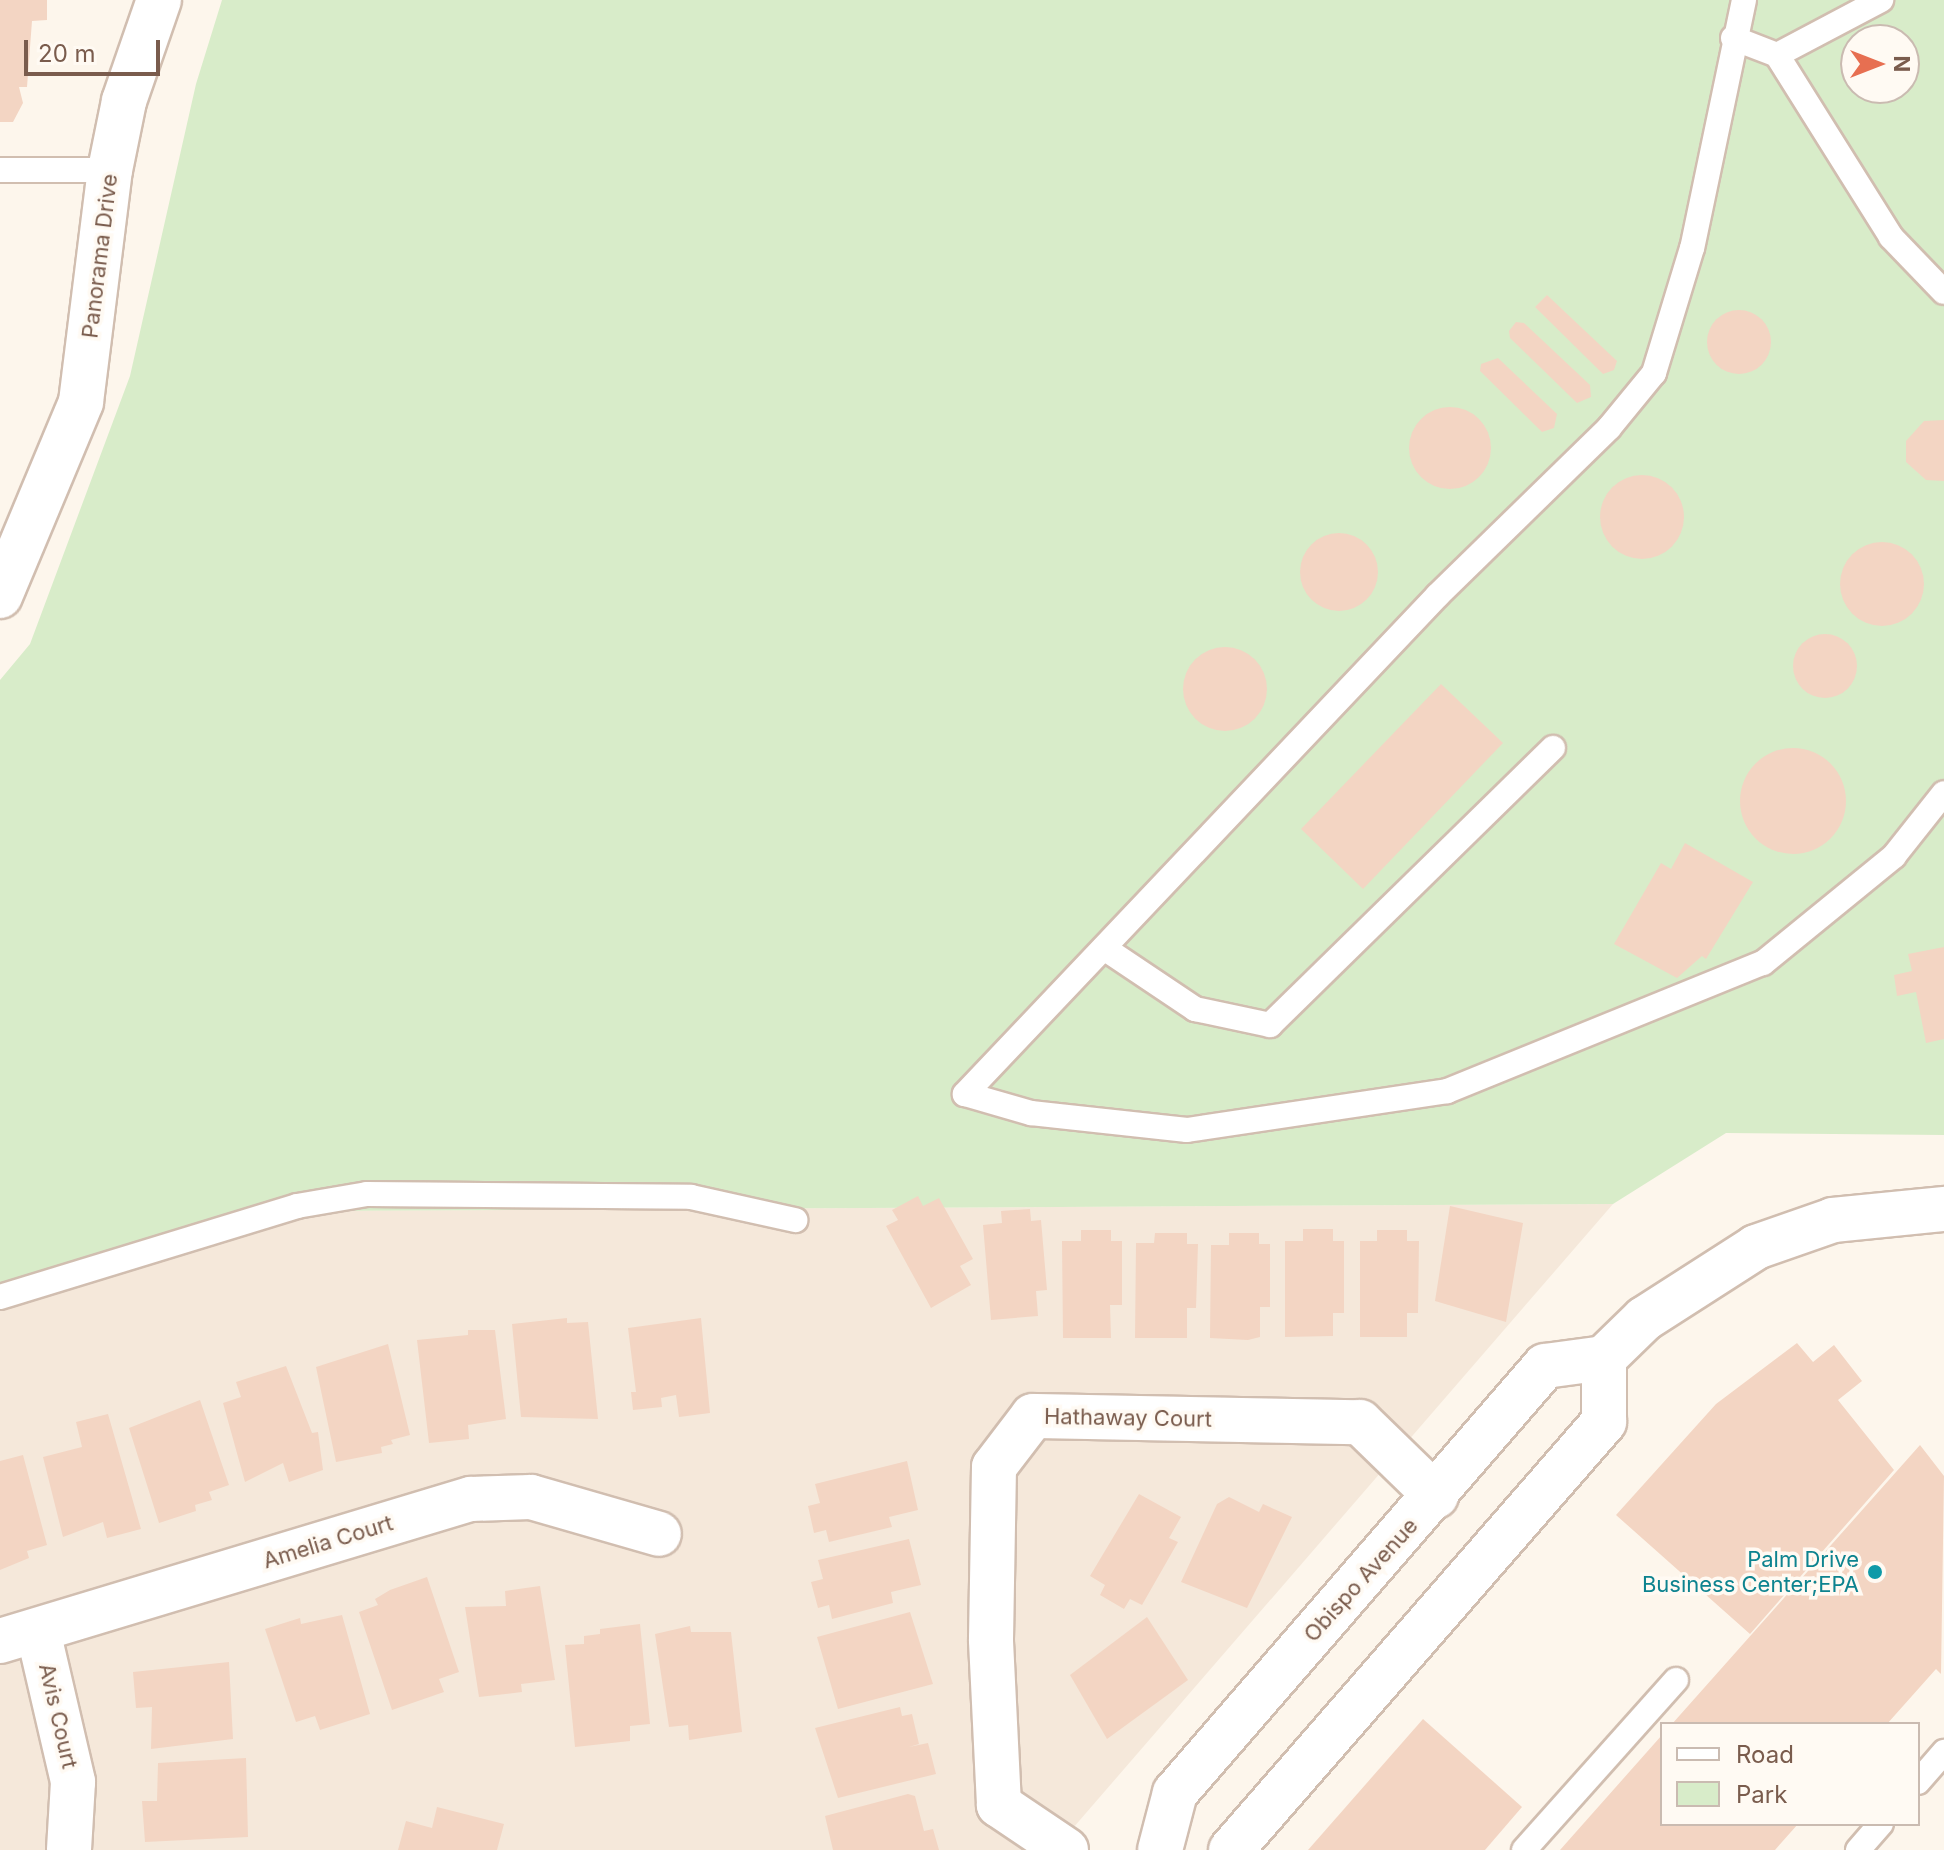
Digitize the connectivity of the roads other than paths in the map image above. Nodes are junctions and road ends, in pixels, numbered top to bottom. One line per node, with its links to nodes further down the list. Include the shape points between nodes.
1 (159, 0): 7 (street, Panorama Drive, via 124,101)
2 (1744, 0): 4 (lane)
3 (1881, 0): 5 (lane)
4 (1733, 38): 5 (lane); 13 (lane, via 1692,248 1654,373 1609,428 1438,595)
5 (1777, 55): 8 (lane, via 1891,237)
6 (0, 170): 7 (lane)
7 (110, 170): 9 (street, Panorama Drive, via 81,402)
8 (1944, 292)
9 (16, 509): 10 (street, Panorama Drive)
10 (0, 596)
11 (1553, 748): 13 (lane, via 1270,1025 1195,1009)
12 (1944, 793): 13 (lane, via 1894,856 1763,963 1447,1091 1187,1130 1031,1113 965,1094)
13 (1104, 948)
14 (1944, 1209): 17 (street, via 1833,1220 1756,1247 1644,1319)
15 (795, 1220): 16 (lane, via 691,1197 367,1194 297,1206)
16 (0, 1297)
17 (1604, 1358): 18 (street, Obispo Avenue, via 1545,1366); 28 (street, via 1604,1422)
18 (1436, 1496): 26 (street, Hathaway Court, via 1360,1422 1033,1416 994,1467 991,1639 999,1805); 27 (street, Obispo Avenue, via 1175,1793)
19 (659, 1534): 20 (street, Amelia Court, via 531,1497 471,1499)
20 (19, 1636): 25 (street, Avis Court, via 73,1782)
21 (1676, 1680): 29 (lane)
22 (1944, 1752): 23 (lane)
23 (1920, 1780)
24 (1879, 1826): 30 (lane)
25 (69, 1850)
26 (1066, 1850)
27 (1160, 1850)
28 (1231, 1850)
29 (1524, 1850)
30 (1858, 1850)

